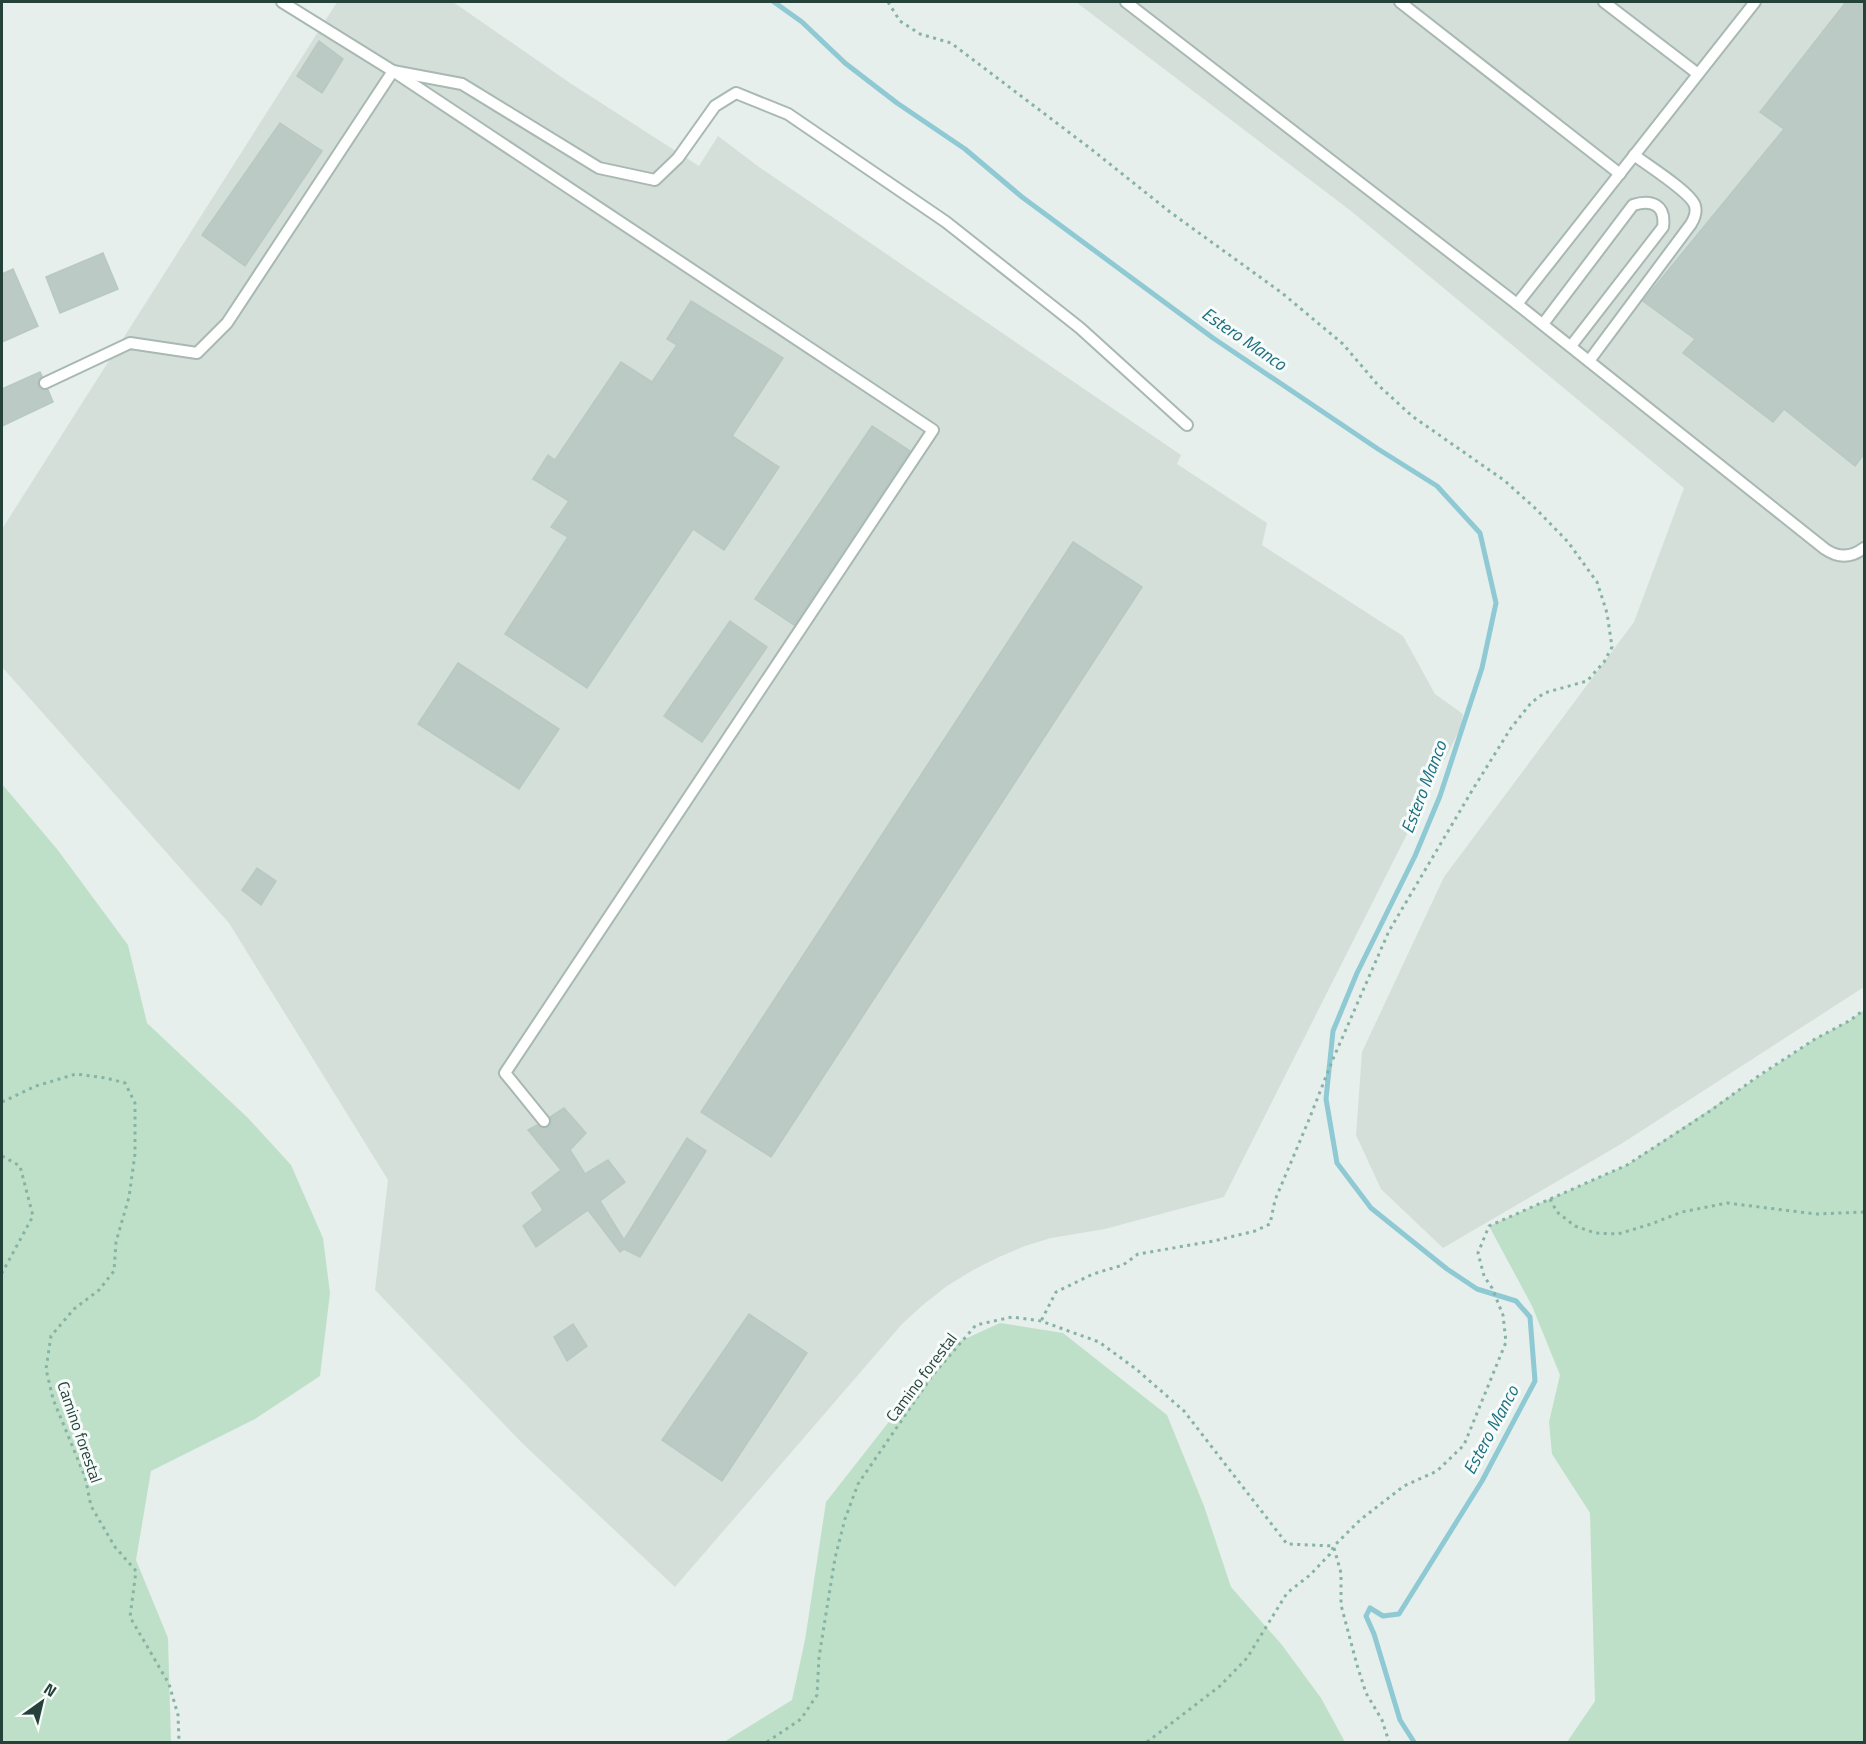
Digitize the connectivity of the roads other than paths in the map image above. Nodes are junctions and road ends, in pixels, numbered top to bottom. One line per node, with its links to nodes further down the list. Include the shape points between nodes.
1 (282, 2): 6 (lane)
2 (1126, 2): 10 (lane)
3 (1400, 2): 9 (lane)
4 (1604, 2): 7 (lane)
5 (1755, 2): 7 (lane)
6 (393, 70): 14 (lane, via 227,323 197,353 130,343); 15 (lane, via 462,84 599,168 655,180 678,158 714,106 736,93 788,114 964,236 1080,328); 17 (lane, via 933,430 505,1074)
7 (1698, 74): 8 (lane)
8 (1634, 155): 9 (lane); 13 (lane, via 1688,195 1696,208 1695,217)
9 (1620, 174): 10 (lane)
10 (1517, 304): 11 (lane)
11 (1543, 324): 12 (lane); 12 (lane, via 1633,206 1644,202 1661,209 1663,227)
12 (1570, 346): 13 (lane)
13 (1589, 361): 16 (lane, via 1825,549 1841,556)
14 (45, 383)
15 (1187, 426)
16 (1864, 548)
17 (544, 1121)

